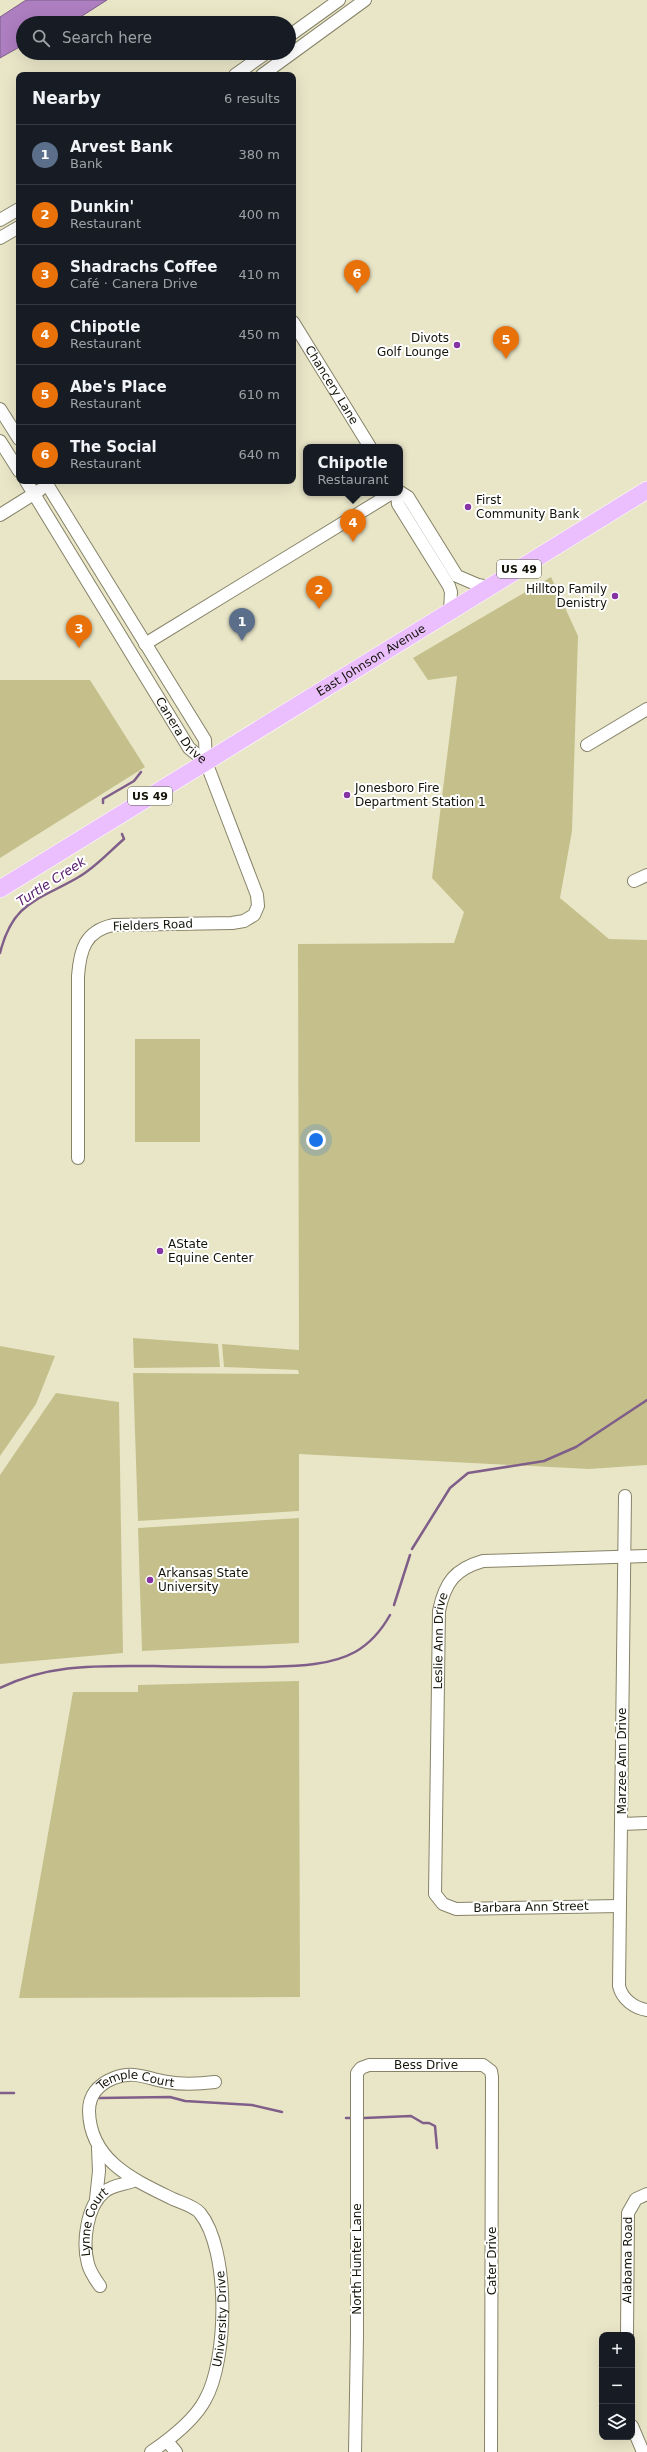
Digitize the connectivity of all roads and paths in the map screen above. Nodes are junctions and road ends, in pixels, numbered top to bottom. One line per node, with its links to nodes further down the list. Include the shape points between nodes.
1 (339, 0): 3 (street)
2 (365, 0): 4 (street)
3 (296, 31)
4 (296, 50)
5 (256, 60): 7 (street)
6 (283, 60): 8 (street)
7 (239, 72)
8 (266, 72)
9 (16, 211): 10 (street)
10 (0, 220)
11 (16, 229): 12 (street)
12 (0, 238)
13 (296, 330): 17 (street, Chancery Lane)
14 (0, 409): 15 (street)
15 (16, 434)
16 (0, 440): 18 (street)
17 (368, 444)
18 (16, 466)
19 (28, 484): 23 (street, Canera Drive)
20 (46, 484): 23 (street)
21 (50, 484): 30 (street, Canera Drive)
22 (647, 490): 28 (highway, East Johnson Avenue / US 49)
23 (34, 494): 27 (street); 33 (street, Canera Drive, via 189,748)
24 (403, 494): 28 (street, via 408,497 457,576)
25 (387, 496): 30 (street)
26 (399, 496): 29 (street, via 398,504 449,586)
27 (0, 515)
28 (489, 587): 29 (highway, East Johnson Avenue / US 49)
29 (450, 611): 33 (highway, East Johnson Avenue / US 49)
30 (146, 644): 33 (street, Canera Drive, via 205,740)
31 (647, 710): 32 (street)
32 (587, 746)
33 (206, 762): 36 (highway, East Johnson Avenue / US 49); 37 (street, Fielders Road, via 247,864 258,895 258,906 254,915 244,921 113,925 101,927 90,935 79,960 78,976)
34 (647, 875): 35 (street)
35 (634, 881)
36 (0, 889)
37 (78, 1158)
38 (625, 1496): 40 (street, Marzee Ann Drive)
39 (647, 1556): 40 (street, Leslie Ann Drive)
40 (624, 1557): 42 (street, Marzee Ann Drive); 43 (street, Leslie Ann Drive, via 484,1561 461,1569 447,1584 442,1595 438,1625 434,1891)
41 (647, 1823): 42 (street)
42 (621, 1824): 44 (street, Marzee Ann Drive)
43 (443, 1904): 44 (street, Barbara Ann Street, via 456,1909)
44 (620, 1906): 45 (street, Marzee Ann Drive, via 619,1986 625,1999 634,2006)
45 (647, 2010)
46 (361, 2068): 47 (street, Bess Drive, via 369,2065 483,2066); 59 (street, North Hunter Lane, via 357,2073 358,2336)
47 (491, 2071): 60 (street, Cater Drive)
48 (215, 2082): 49 (street, Temple Court, via 182,2084 130,2074 114,2078 100,2086 92,2096 89,2106 90,2123)
49 (98, 2148): 50 (street, Temple Court, via 104,2156); 52 (street, Temple Court)
50 (136, 2180): 52 (street, Lynne Court, via 111,2187); 56 (street, University Drive, via 200,2213 211,2235 221,2272 221,2318 217,2365 212,2386 199,2410)
51 (647, 2194): 54 (street, Alabama Road, via 636,2199 628,2213)
52 (96, 2199): 53 (street, Lynne Court, via 89,2220 85,2248 88,2265)
53 (100, 2286)
54 (627, 2332)
55 (635, 2433): 61 (street)
56 (167, 2441): 57 (street, University Drive); 58 (street)
57 (151, 2452)
58 (176, 2452)
59 (355, 2452)
60 (491, 2452)
61 (643, 2452)

